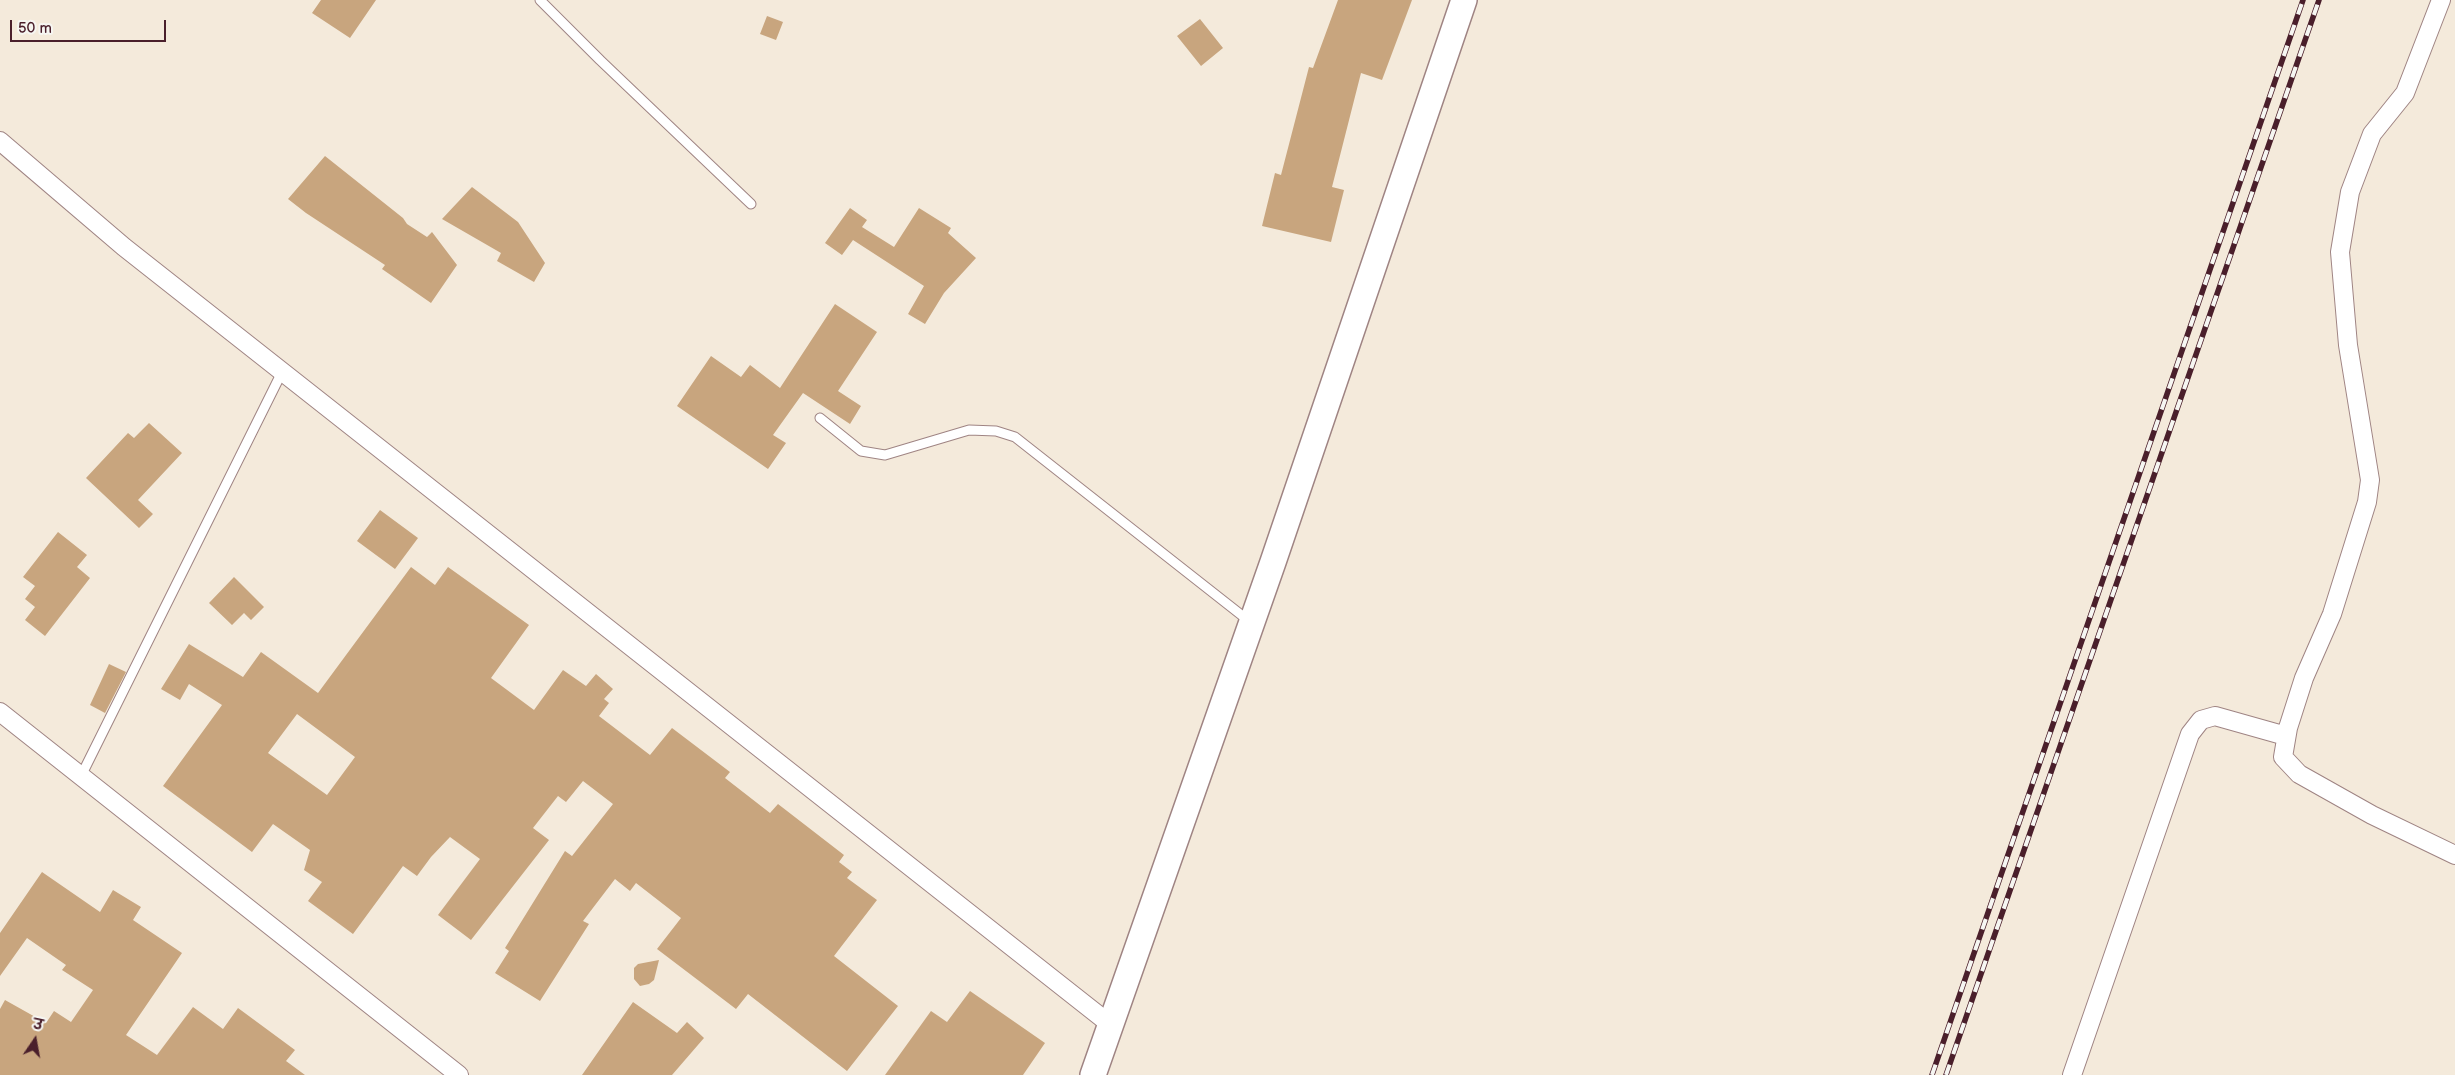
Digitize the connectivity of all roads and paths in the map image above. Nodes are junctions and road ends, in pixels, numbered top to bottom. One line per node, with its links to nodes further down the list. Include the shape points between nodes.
1 (540, 0): 5 (lane)
2 (1464, 0): 8 (street)
3 (2441, 0): 10 (street, via 2405,93 2372,134 2350,192 2340,252 2348,345 2370,480 2367,502 2332,614 2304,678)
4 (0, 141): 6 (street, via 124,247)
5 (751, 204)
6 (282, 372): 11 (lane); 13 (street)
7 (820, 418): 8 (lane, via 861,451 885,455 969,430 996,431 1015,437)
8 (1252, 623): 13 (street)
9 (0, 712): 11 (street)
10 (2286, 736): 12 (street, via 2284,757 2299,774 2372,815); 14 (street, via 2215,716 2202,720 2190,734)
11 (81, 776): 15 (street)
12 (2455, 854)
13 (1111, 1025): 16 (street)
14 (2075, 1074)
15 (459, 1075)
16 (1093, 1075)

